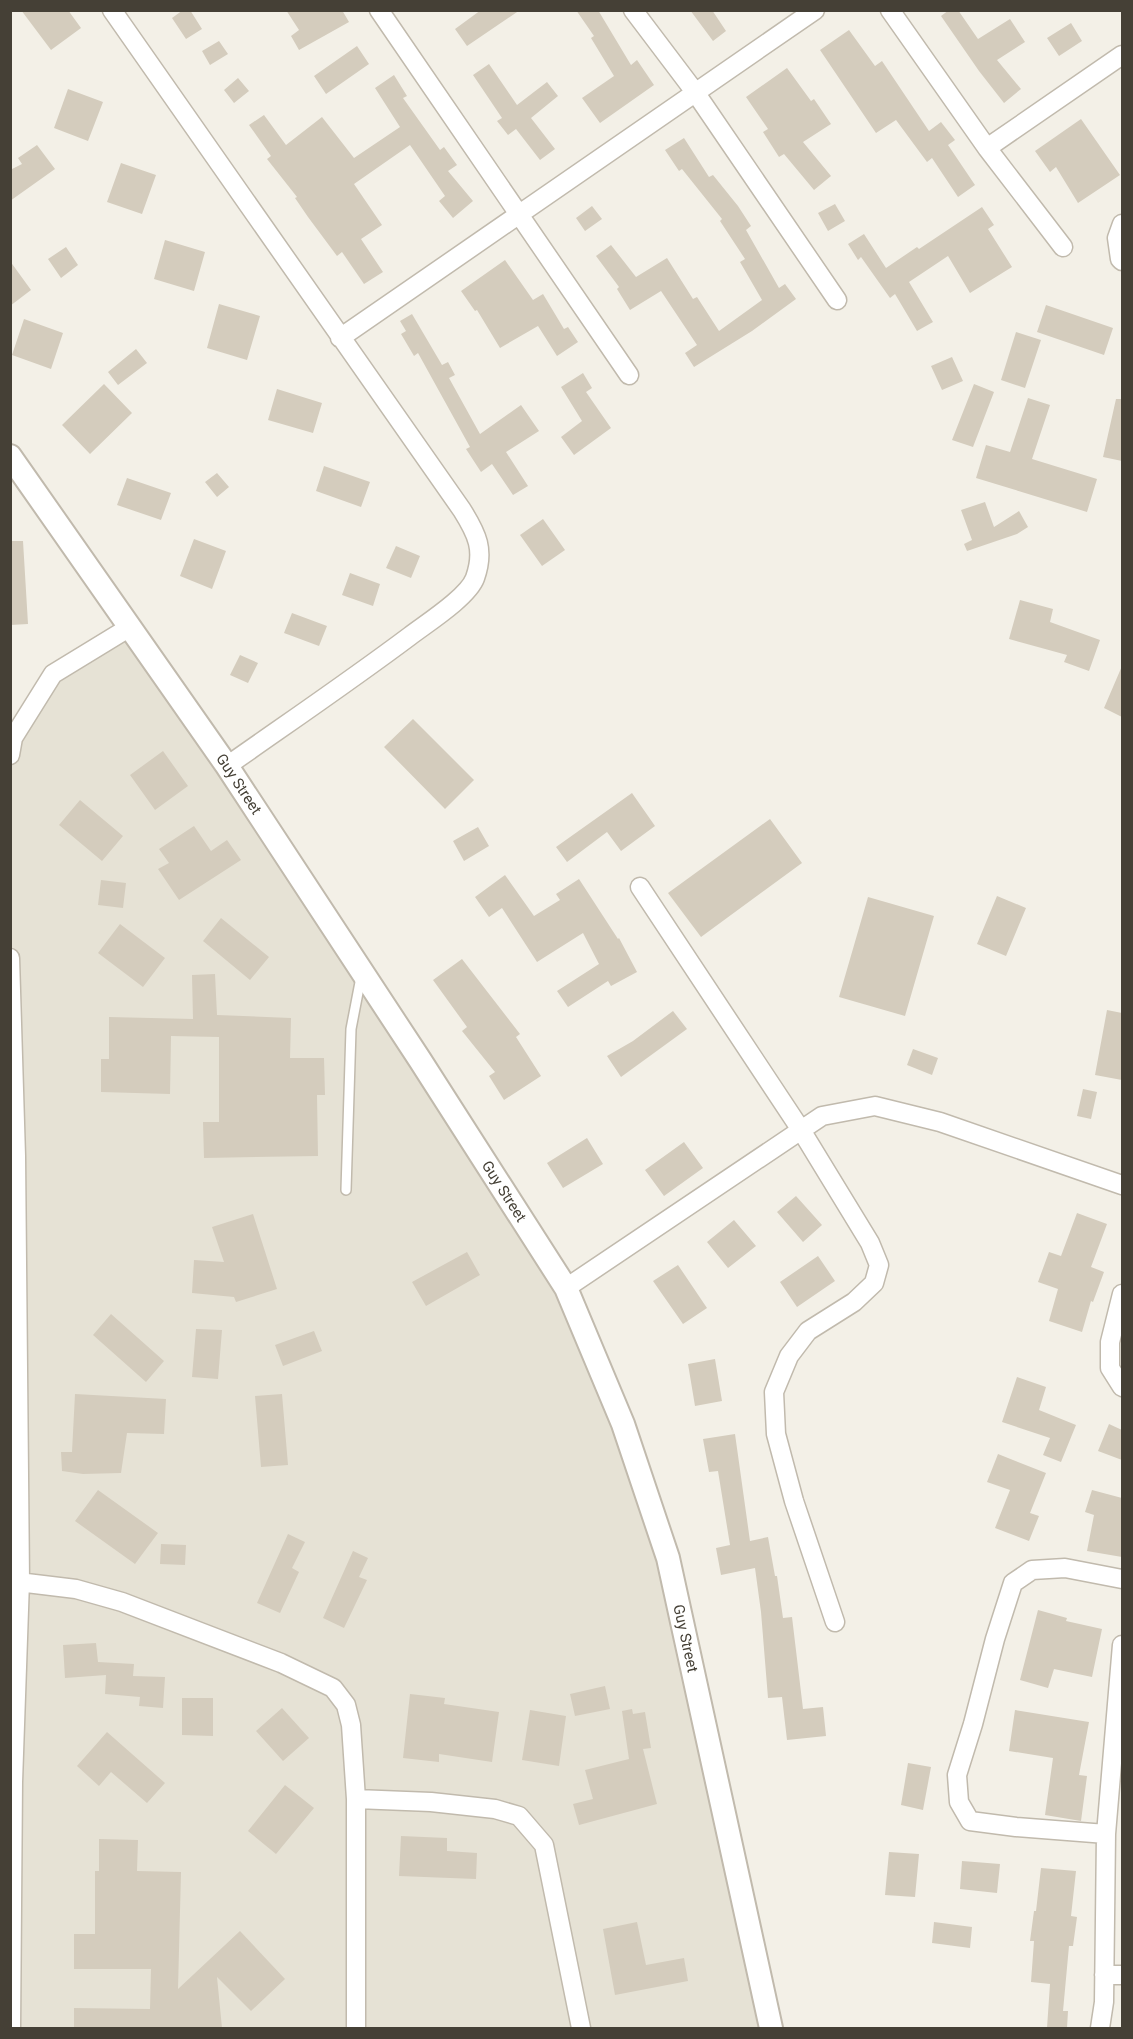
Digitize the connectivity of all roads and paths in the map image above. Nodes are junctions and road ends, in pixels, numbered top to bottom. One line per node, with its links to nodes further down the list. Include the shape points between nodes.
1 (112, 10): 14 (street)
2 (379, 10): 9 (street)
3 (633, 10): 7 (street)
4 (815, 10): 7 (street)
5 (890, 10): 8 (street)
6 (1122, 55): 8 (street)
7 (695, 92): 9 (street); 13 (street)
8 (987, 148): 11 (street)
9 (519, 216): 14 (street); 15 (street)
10 (1122, 224): 12 (street, via 1117,238)
11 (1063, 248)
12 (1122, 261)
13 (837, 300)
14 (340, 338): 19 (street, via 478,536 480,554 474,580 432,620)
15 (630, 375)
16 (10, 456): 17 (street, Guy Street)
17 (130, 627): 18 (street, via 52,674); 19 (street, Guy Street)
18 (11, 744)
19 (227, 766): 22 (street, Guy Street)
20 (640, 887): 23 (street)
21 (10, 958): 24 (street)
22 (362, 972): 26 (lane, via 351,1029); 27 (street, Guy Street)
23 (801, 1130): 25 (street, via 822,1116 875,1106 940,1122); 27 (street); 32 (street, via 870,1243 879,1265 874,1283 861,1296 808,1331 789,1356 774,1392 776,1434)
24 (13, 1156): 31 (street)
25 (1122, 1185)
26 (346, 1190)
27 (566, 1288): 42 (street, Guy Street, via 623,1424 668,1558)
28 (1122, 1294): 29 (street, via 1110,1342 1110,1368)
29 (1122, 1387)
30 (1122, 1579): 35 (street, via 1065,1569 1032,1570 1013,1583 957,1775 959,1802 970,1821)
31 (15, 1581): 34 (street, via 75,1589 122,1602 281,1663 333,1688 346,1705 351,1725); 38 (street)
32 (835, 1622)
33 (1122, 1645): 35 (street)
34 (356, 1799): 40 (street); 41 (street, via 495,1809 519,1816 532,1829 546,1853)
35 (1106, 1834): 36 (street)
36 (1104, 1975): 37 (street); 43 (street)
37 (1122, 1975)
38 (11, 2008): 39 (street)
39 (11, 2028)
40 (356, 2028)
41 (581, 2028)
42 (771, 2028)
43 (1100, 2028)

